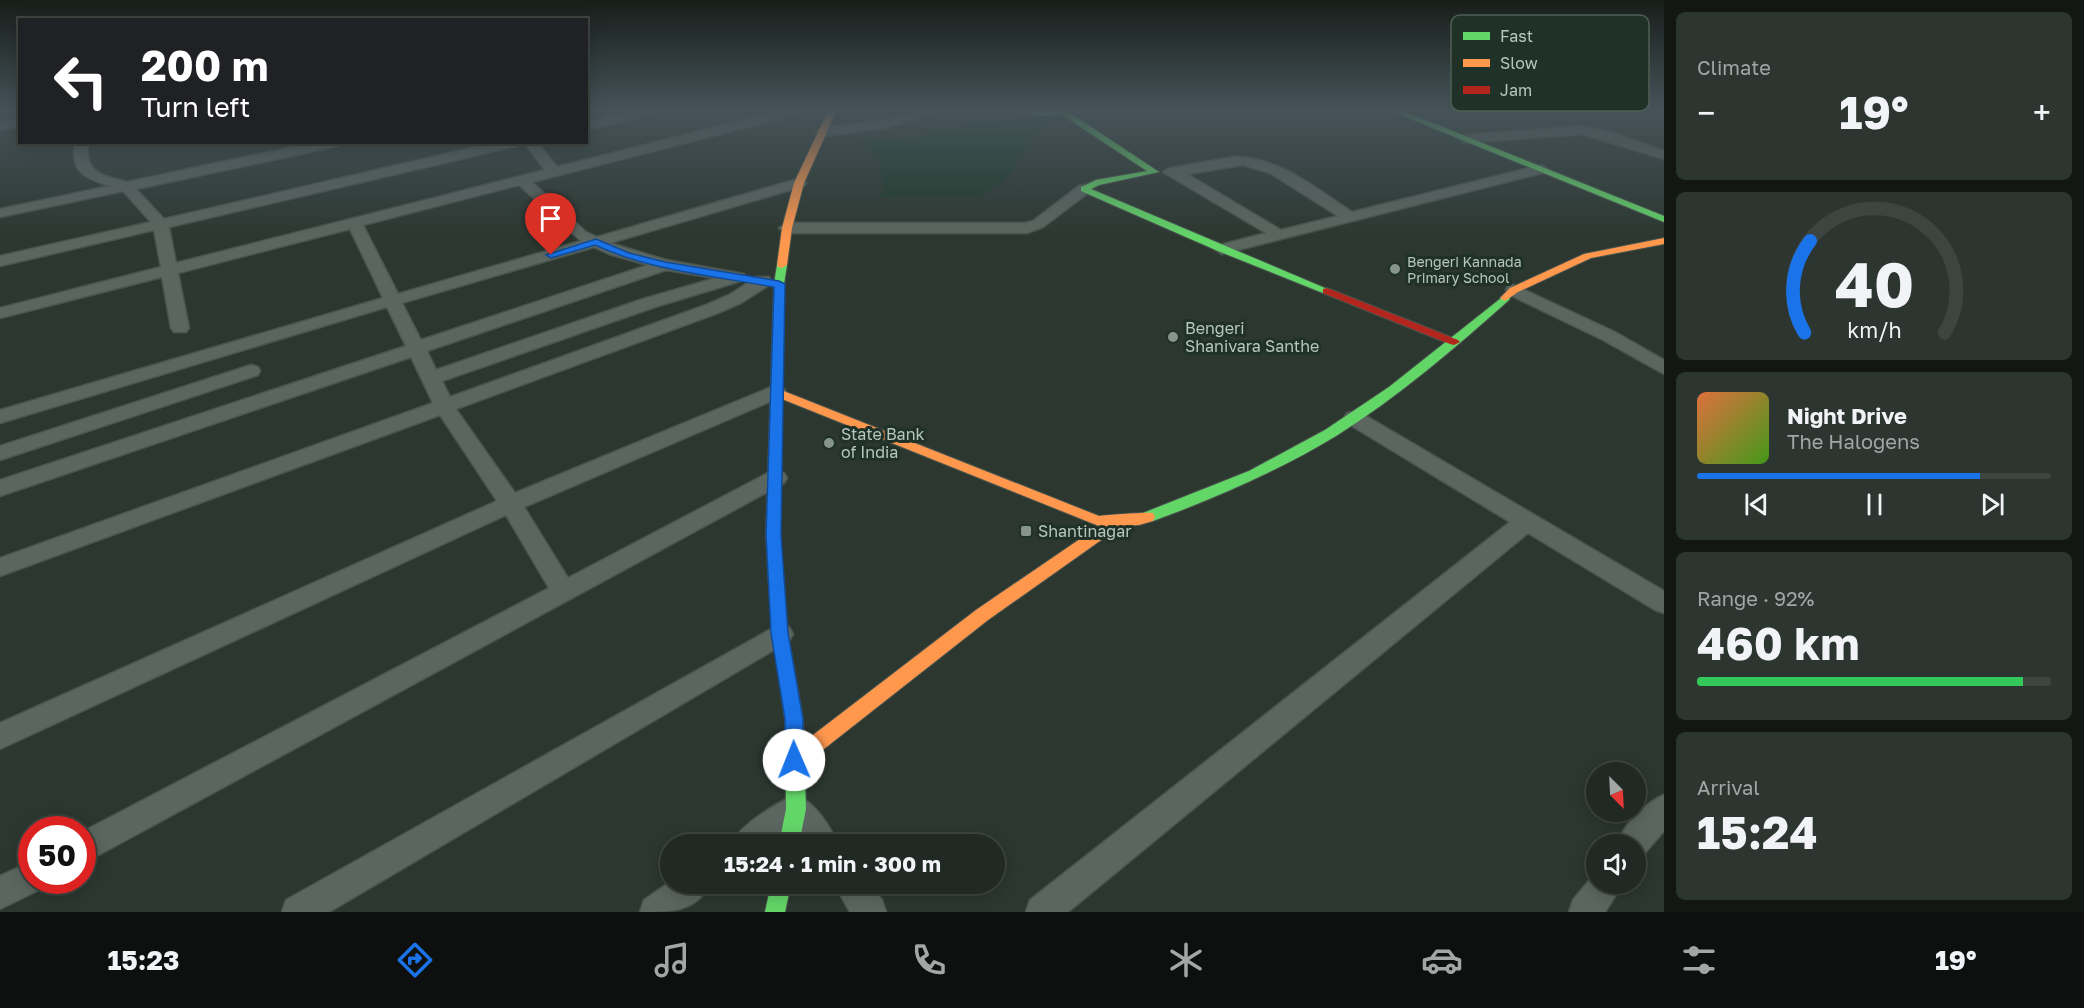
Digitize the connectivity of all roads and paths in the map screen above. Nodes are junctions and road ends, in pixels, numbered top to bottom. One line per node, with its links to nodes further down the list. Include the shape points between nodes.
1 (80, 154): 15 (street, via 82,166 94,177)
2 (277, 154): 15 (street)
3 (466, 154): 21 (street)
4 (539, 154): 10 (street)
5 (627, 154): 10 (street)
6 (812, 154): 14 (main road)
7 (1127, 154): 11 (main road)
8 (1502, 154): 9 (main road)
9 (1541, 169): 18 (main road); 19 (street)
10 (554, 172): 13 (street)
11 (1155, 172): 12 (street); 16 (main road, via 1096,183)
12 (1174, 172): 19 (street, via 1256,162); 23 (street)
13 (521, 180): 20 (street); 25 (street, via 581,235)
14 (799, 183): 22 (main road); 25 (street)
15 (126, 186): 17 (street); 21 (street)
16 (1084, 189): 22 (street, via 1027,228); 26 (main road)
17 (0, 213)
18 (1660, 216)
19 (1350, 217): 23 (street)
20 (354, 222): 29 (street); 33 (street)
21 (161, 224): 27 (street); 29 (street)
22 (787, 228): 31 (main road)
23 (1278, 234): 26 (street)
24 (1664, 241): 32 (main road, via 1588,256)
25 (596, 242): 28 (street, via 625,255); 33 (street)
26 (1222, 249): 36 (main road)
27 (0, 261)
28 (665, 265): 30 (street); 37 (street)
29 (167, 269): 34 (street); 35 (street)
30 (738, 277): 31 (street); 40 (street, via 649,303)
31 (771, 283): 41 (main road); 42 (street, via 712,309)
32 (1514, 290): 36 (main road); 38 (street, via 1609,336)
33 (394, 300): 37 (street); 43 (street)
34 (0, 313)
35 (180, 328)
36 (1454, 342): 44 (main road)
37 (417, 349): 40 (street); 47 (street)
38 (1664, 368)
39 (251, 371): 45 (street)
40 (431, 378): 42 (street)
41 (776, 392): 46 (main road); 48 (street); 50 (main road, via 1098,522)
42 (445, 407): 48 (street); 51 (street)
43 (0, 417)
44 (1354, 418): 49 (street); 50 (main road, via 1229,486 1146,517)
45 (0, 453)
46 (776, 478): 52 (street); 54 (main road, via 773,535)
47 (0, 488)
48 (512, 504): 52 (street); 55 (street)
49 (1527, 521): 53 (street); 74 (street)
50 (1116, 522): 56 (main road, via 982,615)
51 (0, 567)
52 (564, 592): 63 (street)
53 (1664, 603)
54 (780, 633): 56 (main road, via 794,719); 70 (street)
55 (0, 736)
56 (794, 760): 57 (main road)
57 (796, 809): 59 (street); 60 (main road); 61 (street)
58 (1664, 809): 62 (street)
59 (761, 834)
60 (791, 834)
61 (815, 834)
62 (1641, 834)
63 (96, 842)
64 (18, 884): 65 (street)
65 (0, 893)
66 (680, 894): 71 (street)
67 (779, 894): 72 (main road)
68 (857, 894): 73 (street)
69 (1598, 894): 75 (street)
70 (298, 912)
71 (656, 912)
72 (775, 912)
73 (870, 912)
74 (1042, 912)
75 (1585, 912)

